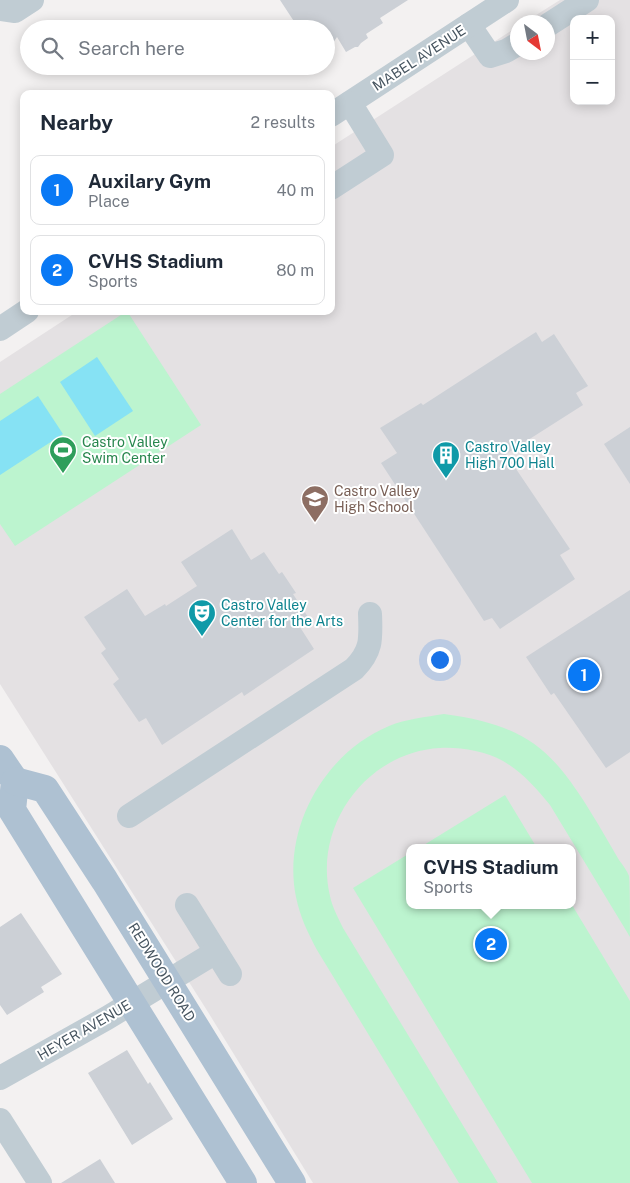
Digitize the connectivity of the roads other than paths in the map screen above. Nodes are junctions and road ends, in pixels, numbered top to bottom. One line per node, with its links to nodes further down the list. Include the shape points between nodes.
1 (32, 0): 4 (street, via 15,12)
2 (507, 0): 6 (street, MABEL AVENUE)
3 (587, 0): 5 (street)
4 (0, 9)
5 (555, 21)
6 (469, 25): 7 (street, via 490,56); 8 (street, MABEL AVENUE)
7 (510, 49)
8 (340, 109): 9 (street, via 382,155)
9 (335, 185)
10 (21, 315): 11 (street)
11 (0, 329)
12 (370, 614): 15 (street, via 369,650 354,669)
13 (0, 758): 14 (main road)
14 (15, 781): 19 (main road, REDWOOD ROAD, via 45,789); 20 (main road, via 12,810)
15 (129, 816)
16 (187, 905): 17 (street)
17 (216, 952): 18 (street); 19 (street, HEYER AVENUE)
18 (230, 974)
19 (167, 981): 20 (street, HEYER AVENUE); 25 (main road, REDWOOD ROAD)
20 (132, 1003): 21 (street, HEYER AVENUE); 24 (main road)
21 (0, 1078)
22 (0, 1120): 23 (street)
23 (40, 1183)
24 (244, 1183)
25 (292, 1183)

